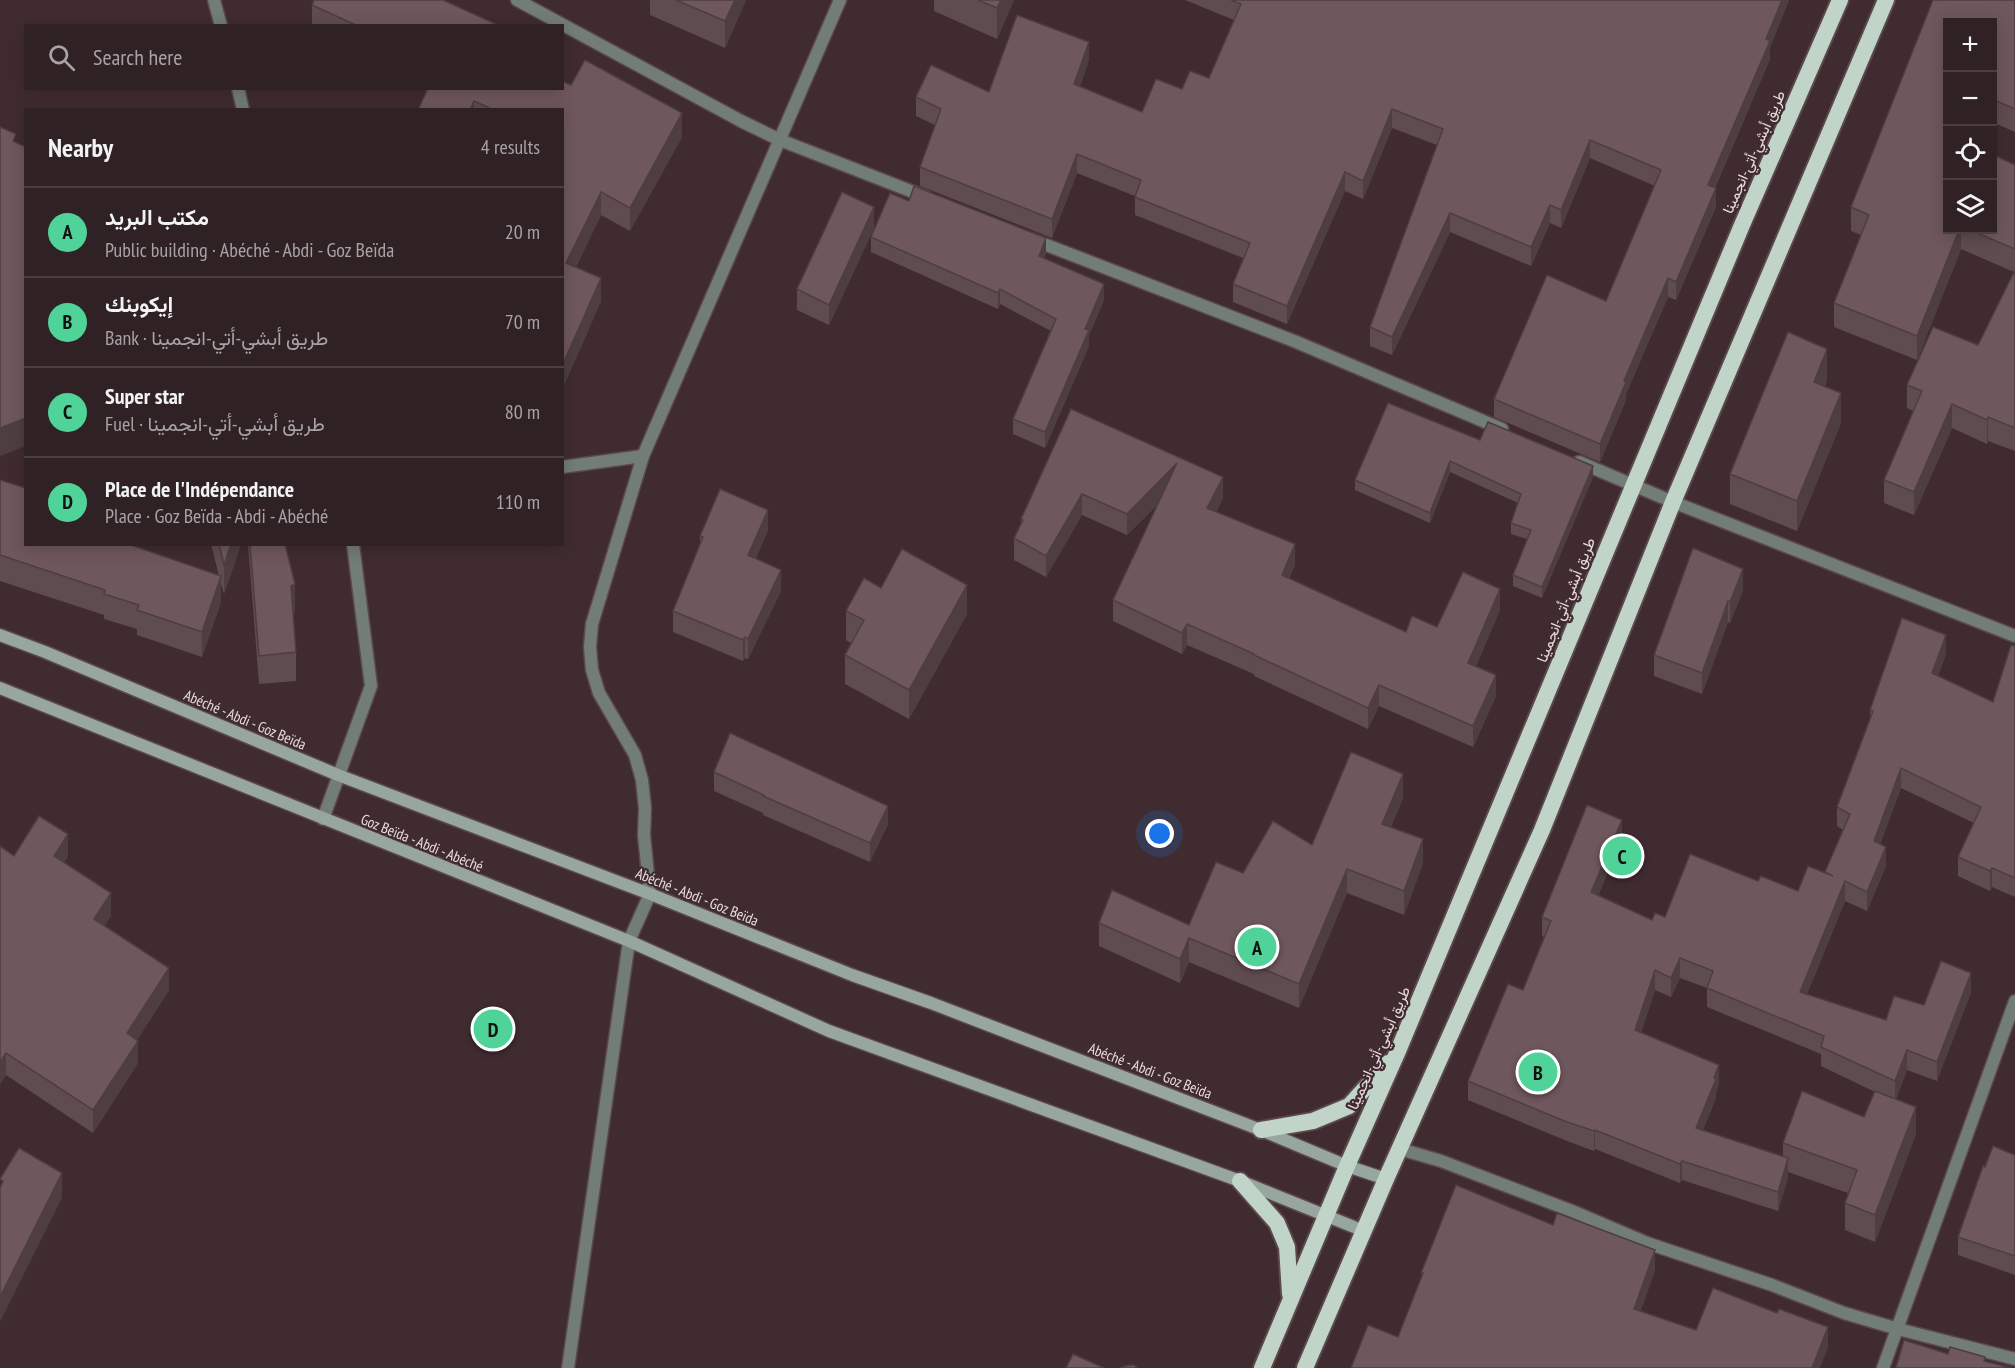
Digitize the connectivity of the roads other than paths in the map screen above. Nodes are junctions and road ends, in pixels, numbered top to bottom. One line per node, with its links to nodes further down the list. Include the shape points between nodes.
1 (214, 0): 6 (street)
2 (517, 0): 7 (street)
3 (840, 0): 11 (street)
4 (1840, 0): 18 (highway, طريق أبشي-أتي-انجمينا)
5 (1886, 0): 19 (highway)
6 (220, 24)
7 (561, 24)
8 (564, 26): 11 (street)
9 (238, 90): 10 (street)
10 (243, 108)
11 (780, 140): 12 (street); 15 (street)
12 (936, 201)
13 (1014, 232): 14 (street, via 1294,342)
14 (1513, 434)
15 (643, 456): 17 (street); 26 (street, via 592,624 590,647 599,693 634,755 642,780)
16 (1567, 457): 18 (street)
17 (564, 467)
18 (1633, 485): 19 (street); 29 (highway, طريق أبشي-أتي-انجمينا)
19 (1672, 502): 22 (street); 31 (highway, via 1542,830)
20 (353, 546): 24 (street, via 372,686)
21 (0, 635): 24 (main road, Abéché - Abdi - Goz Beïda)
22 (2015, 636)
23 (0, 688): 25 (main road, Goz Beïda - Abdi - Abéché)
24 (338, 775): 25 (street); 26 (main road, Abéché - Abdi - Goz Beïda)
25 (323, 819): 27 (main road, Goz Beïda - Abdi - Abéché)
26 (650, 894): 27 (street); 30 (main road, Abéché - Abdi - Goz Beïda)
27 (629, 941): 34 (main road, Goz Beïda - Abdi - Abéché, via 830,1031); 40 (street)
28 (2015, 1001): 38 (street)
29 (1398, 1052): 30 (highway, via 1349,1106 1313,1121); 32 (highway, طريق أبشي-أتي-انجمينا)
30 (1261, 1130): 32 (main road, Abéché - Abdi - Goz Beïda)
31 (1401, 1149): 33 (highway); 38 (street, via 1525,1192 1647,1243)
32 (1347, 1166): 33 (main road, Abéché - Abdi - Goz Beïda); 35 (highway, طريق أبشي-أتي-انجمينا)
33 (1386, 1179): 36 (highway)
34 (1239, 1181): 35 (main road, Goz Beïda - Abdi - Abéché); 37 (highway, via 1277,1223 1287,1246)
35 (1327, 1215): 36 (main road, Goz Beïda - Abdi - Abéché); 37 (highway, طريق أبشي-أتي-انجمينا)
36 (1365, 1231): 42 (highway)
37 (1290, 1304): 41 (highway, طريق أبشي-أتي-انجمينا)
38 (1898, 1329): 39 (street); 43 (street)
39 (2015, 1359)
40 (567, 1368)
41 (1262, 1368)
42 (1305, 1368)
43 (1883, 1368)

